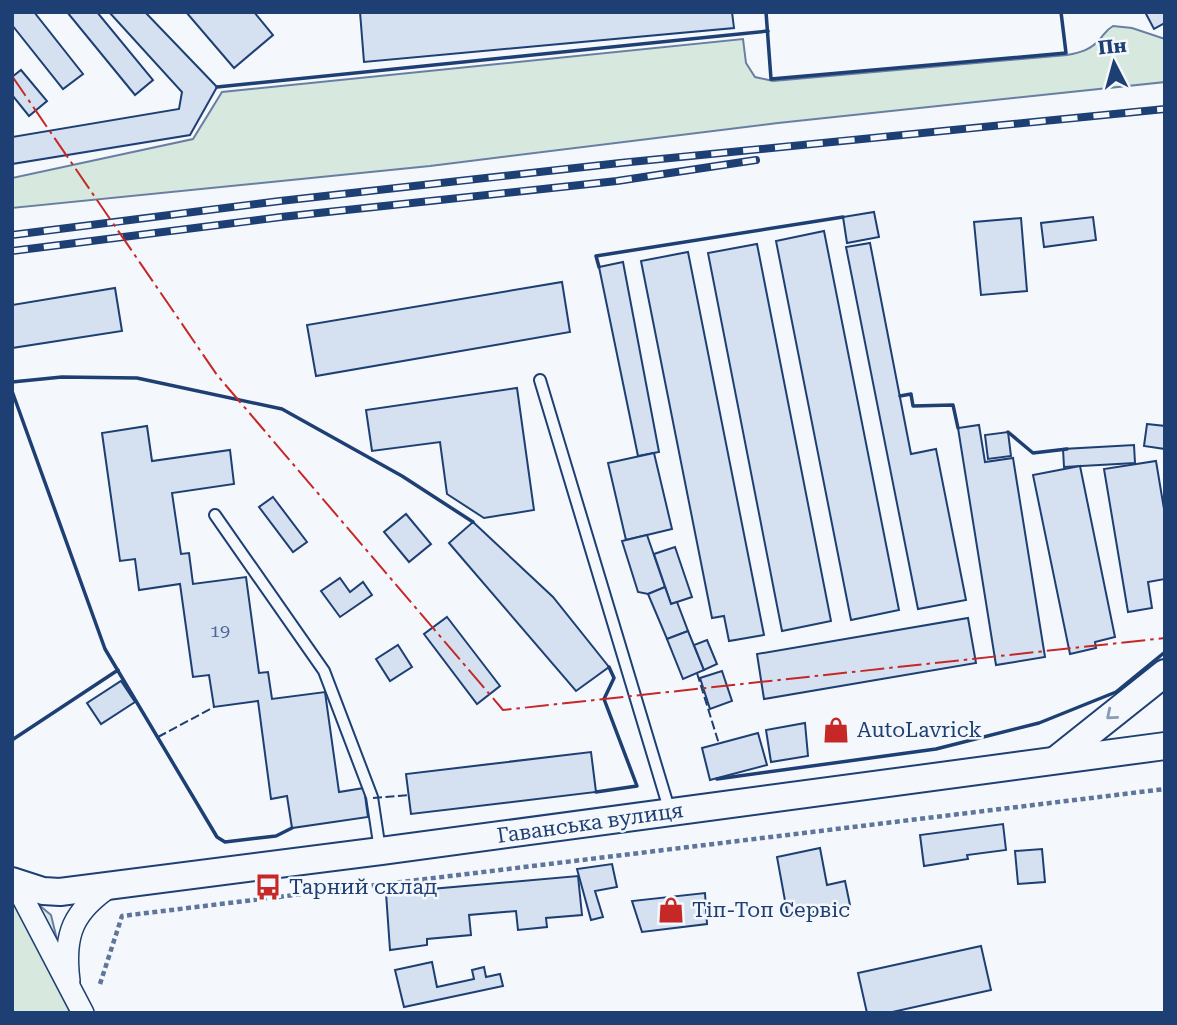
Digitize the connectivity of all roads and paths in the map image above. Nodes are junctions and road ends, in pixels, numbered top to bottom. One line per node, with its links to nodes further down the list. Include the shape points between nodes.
1 (540, 380): 7 (lane)
2 (215, 515): 8 (lane, via 324,671 372,797)
3 (1165, 673): 5 (street, one-way to 5)
4 (1165, 746): 5 (street, Гаванська вулиця)
5 (1056, 760): 7 (street, Гаванська вулиця)
6 (1165, 789): 11 (path, via 122,916)
7 (670, 812): 8 (street, Гаванська вулиця)
8 (380, 851): 10 (street, Гаванська вулиця)
9 (14, 882): 10 (street, Гаванська вулиця, via 51,891); 12 (street)
10 (112, 885): 12 (street, via 86,905 72,927 67,950)
11 (100, 984)
12 (70, 990): 13 (street)
13 (83, 1013)

